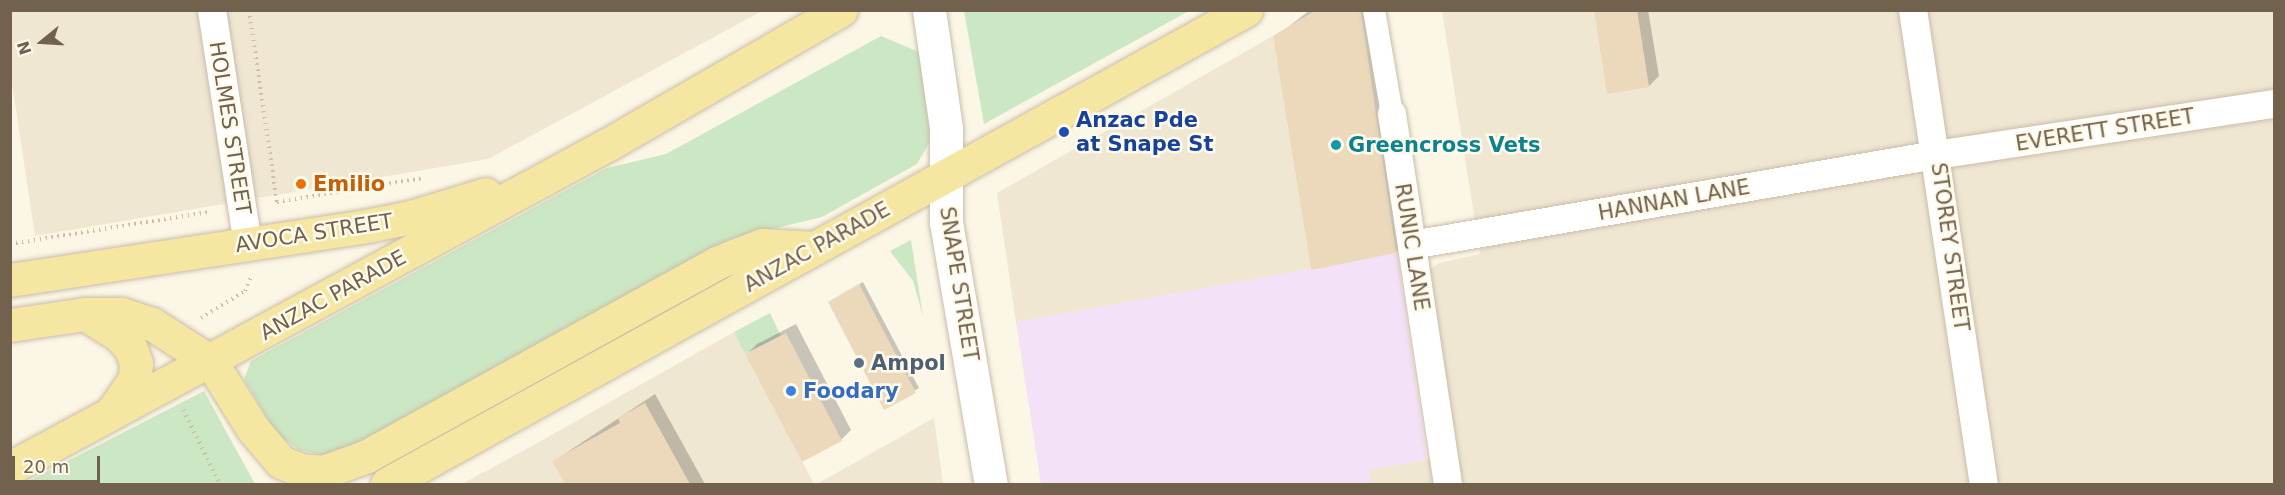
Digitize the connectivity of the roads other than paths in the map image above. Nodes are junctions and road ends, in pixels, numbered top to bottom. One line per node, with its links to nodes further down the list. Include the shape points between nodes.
1 (212, 10): 12 (street, HOLMES STREET)
2 (841, 10): 9 (main road, ANZAC PARADE)
3 (929, 10): 11 (street, SNAPE STREET, via 946,128)
4 (1246, 10): 11 (main road, ANZAC PARADE)
5 (1374, 10): 8 (street, RUNIC LANE)
6 (1913, 10): 10 (street, STOREY STREET)
7 (2274, 104): 10 (street, EVERETT STREET)
8 (1392, 114): 13 (street, RUNIC LANE)
9 (607, 145): 12 (main road, AVOCA STREET, via 456,205 361,227); 18 (main road, ANZAC PARADE)
10 (1936, 155): 13 (street, HANNAN LANE); 24 (street, STOREY STREET)
11 (946, 176): 14 (main road, ANZAC PARADE); 22 (street, SNAPE STREET, via 946,222)
12 (248, 245): 15 (main road, AVOCA STREET)
13 (1412, 245): 23 (street, RUNIC LANE)
14 (815, 248): 18 (main road, via 762,245 716,263 367,456 322,472 301,470 281,462 267,448); 21 (main road, ANZAC PARADE)
15 (10, 280)
16 (85, 314): 17 (main road); 18 (main road, via 122,314 152,324); 19 (main road, via 119,335 136,363 135,379)
17 (10, 325)
18 (211, 362): 19 (main road, ANZAC PARADE)
19 (112, 412): 20 (main road, ANZAC PARADE)
20 (10, 468)
21 (387, 484)
22 (991, 484)
23 (1448, 484)
24 (1984, 484)

